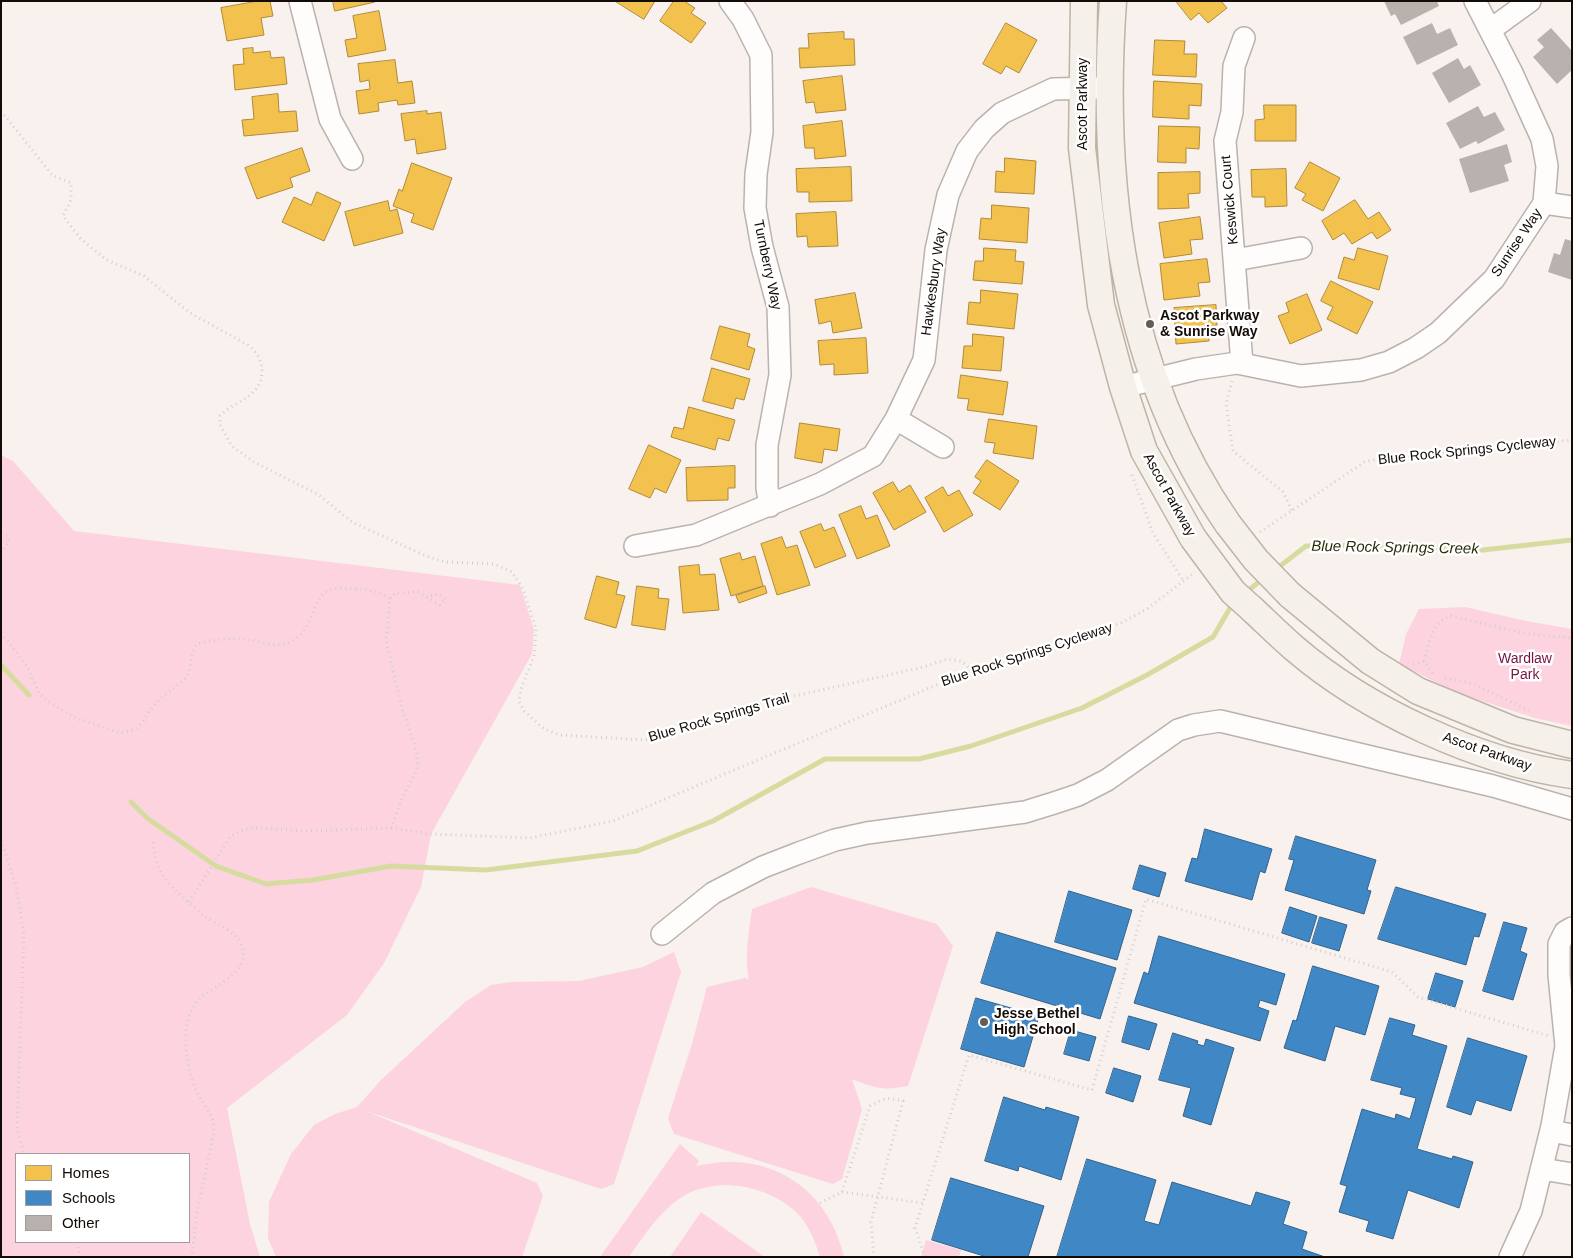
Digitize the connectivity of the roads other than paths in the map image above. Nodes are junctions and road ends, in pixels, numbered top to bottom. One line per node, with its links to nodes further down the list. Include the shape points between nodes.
1 (300, 1): 11 (street, via 330,119)
2 (730, 1): 21 (street, Turnberry Way, via 761,56 762,132 755,208 778,307 780,375 767,445 766,488)
3 (1084, 1): 9 (main road, Ascot Parkway)
4 (1113, 1): 10 (main road, Ascot Parkway)
5 (1475, 1): 7 (street, Sunrise Way)
6 (1530, 1): 7 (street)
7 (1490, 30): 12 (street, Sunrise Way, via 1542,139 1547,166)
8 (1244, 38): 15 (street, Keswick Court, via 1234,66 1232,112 1225,142)
9 (1083, 88): 10 (street, Hawkesbury Way); 18 (main road, Ascot Parkway, via 1082,148 1092,246 1101,305); 19 (street, Hawkesbury Way, via 1053,89 1002,113 967,151 948,195 936,250 924,360)
10 (1111, 88): 17 (main road, Ascot Parkway, via 1111,155 1128,288 1136,327)
11 (352, 159)
12 (1544, 203): 13 (street); 16 (street, Sunrise Way, via 1494,279 1438,333 1416,348 1389,362 1327,375 1301,376)
13 (1572, 206)
14 (1301, 248): 15 (street)
15 (1235, 260): 16 (street, Keswick Court)
16 (1239, 363): 17 (street, Sunrise Way, via 1196,369)
17 (1154, 380): 18 (street, Sunrise Way); 23 (main road, Ascot Parkway, bridge, via 1192,468 1228,524 1290,596 1370,662 1418,691 1514,730)
18 (1123, 388): 24 (main road, Ascot Parkway, bridge, via 1144,451 1193,538 1233,592 1295,649 1363,697 1434,734 1480,753 1547,772)
19 (896, 419): 20 (street); 21 (street, Hawkesbury Way, via 873,456)
20 (943, 447)
21 (770, 506): 22 (street, Hawkesbury Way, via 696,535)
22 (635, 546)
23 (1572, 744)
24 (1572, 775)
25 (1572, 808): 27 (street, via 1493,786 1220,722 1194,725 1163,738 1107,780 1054,803 1026,812 867,833 799,853 713,893)
26 (1572, 928): 28 (street, via 1565,932 1559,944 1565,1041)
27 (662, 934)
28 (1550, 1132): 29 (street); 30 (street)
29 (1572, 1135)
30 (1542, 1169): 31 (street); 32 (street, via 1531,1211)
31 (1572, 1174)
32 (1510, 1257)

